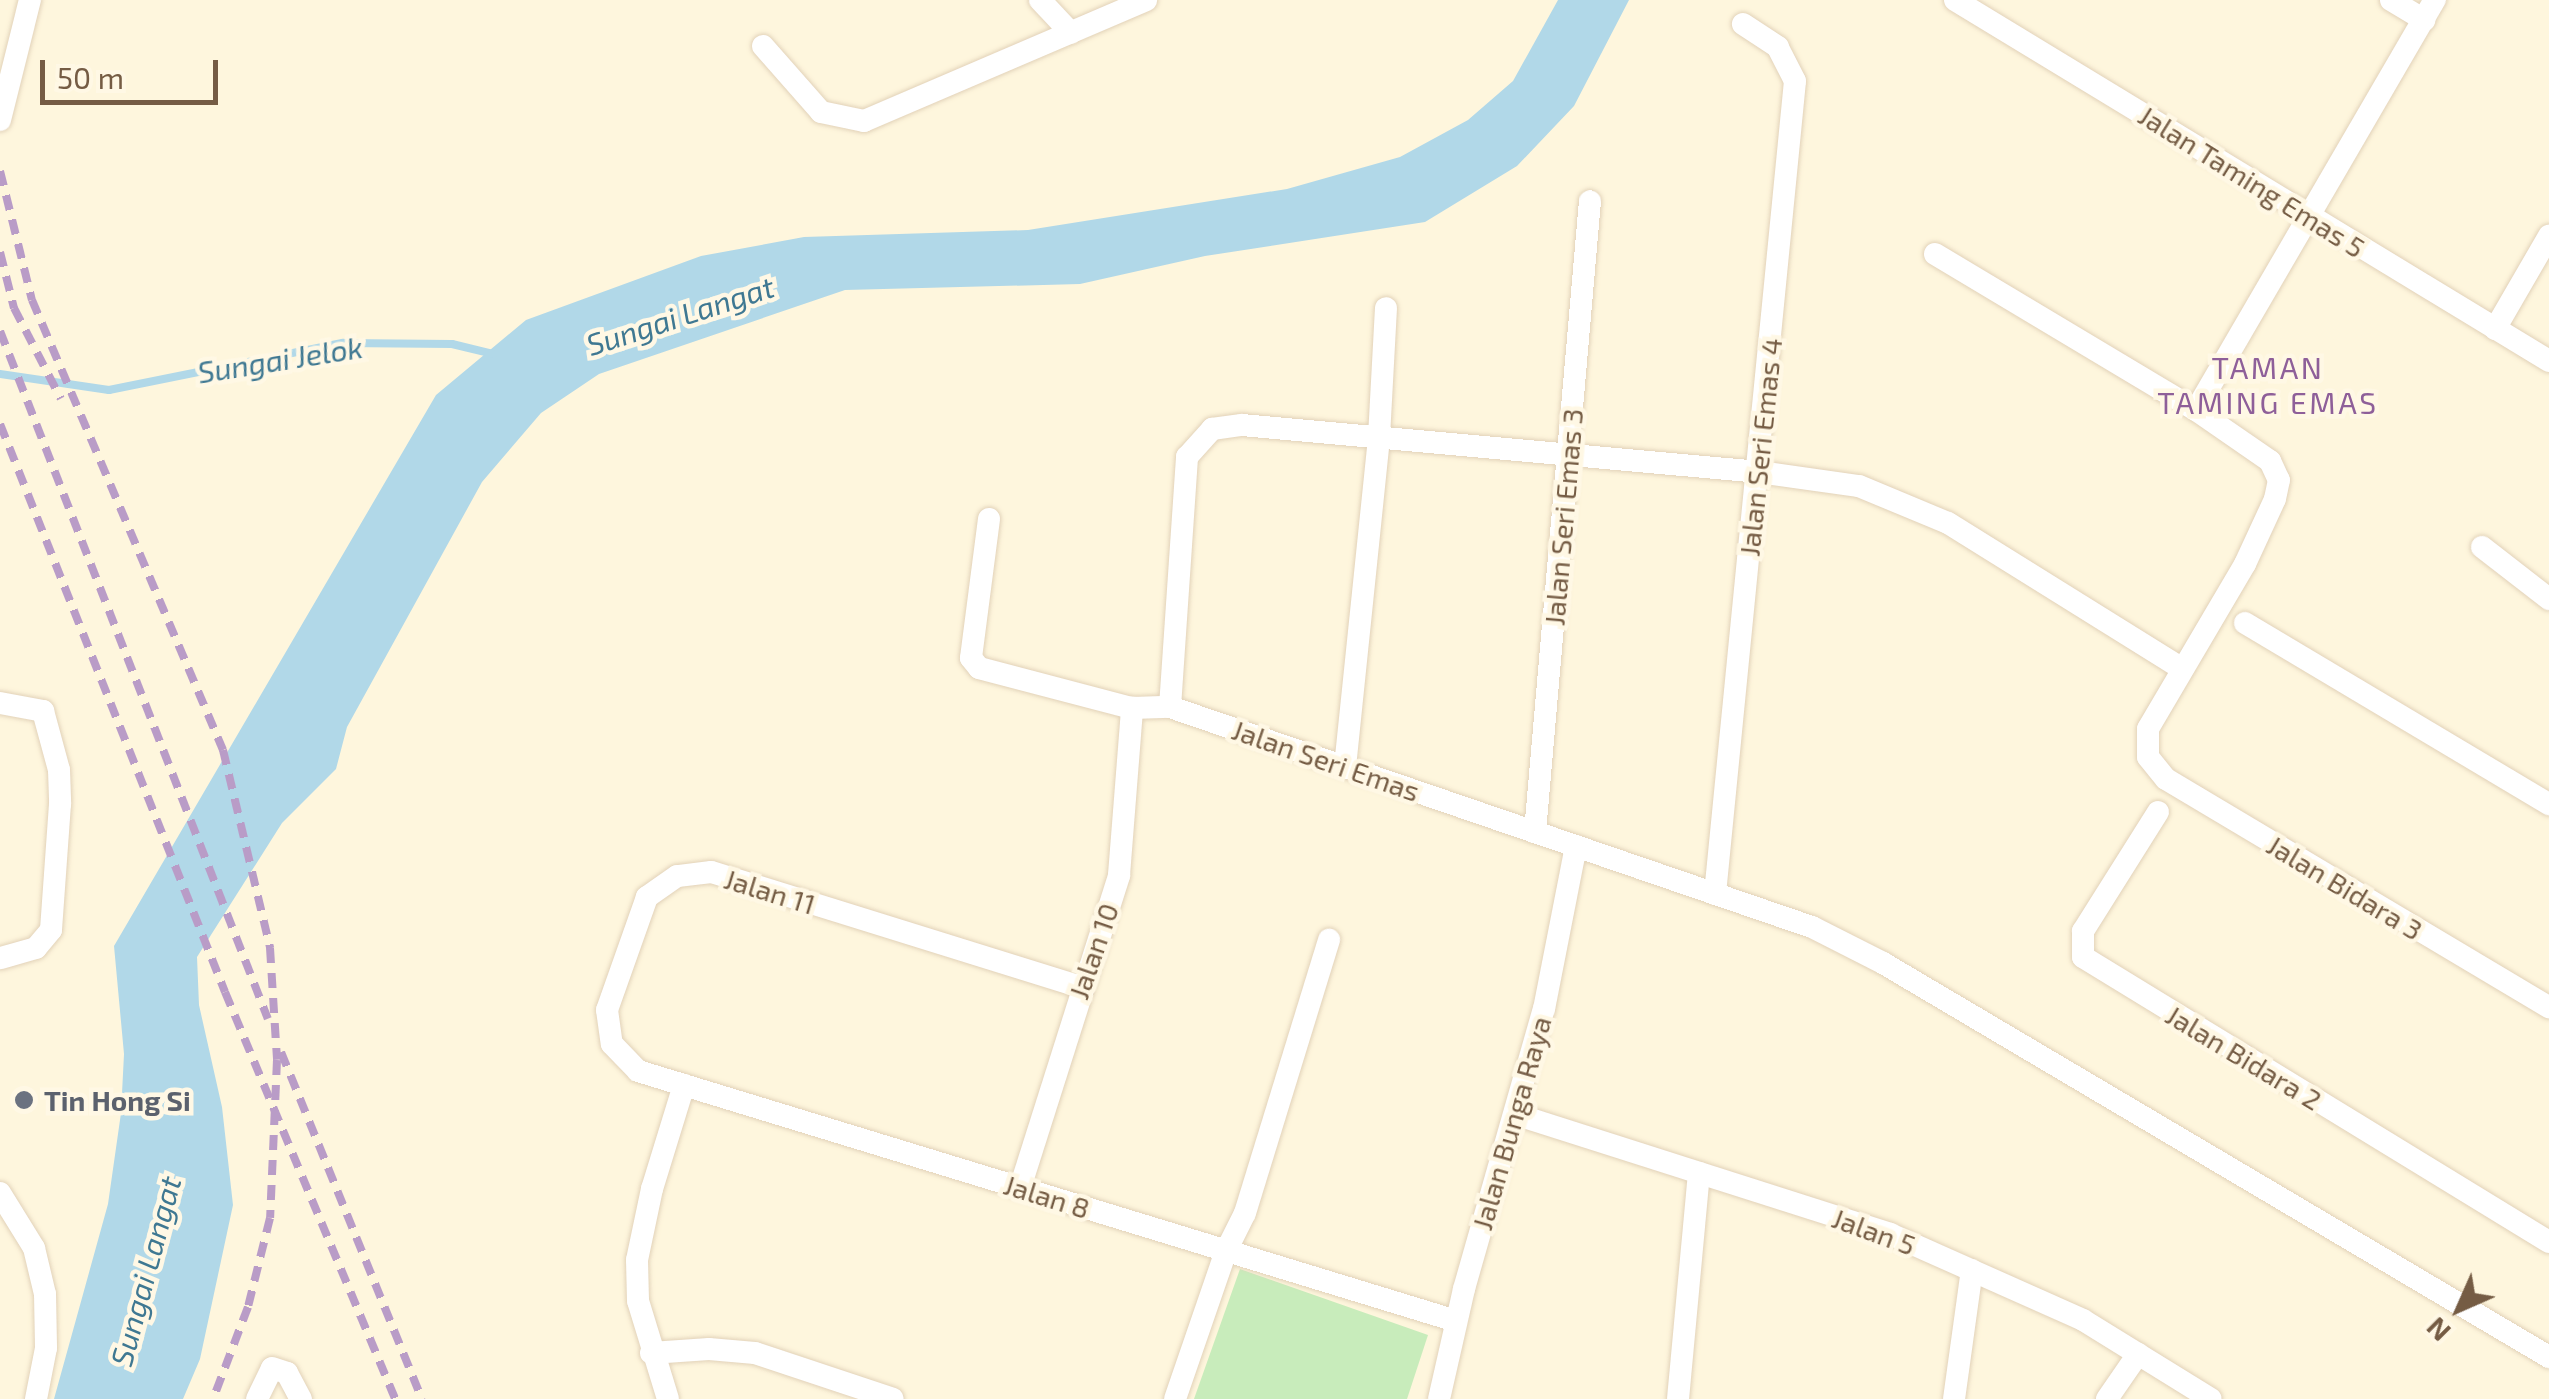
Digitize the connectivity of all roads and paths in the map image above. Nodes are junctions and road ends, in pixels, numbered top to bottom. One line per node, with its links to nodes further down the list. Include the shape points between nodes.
1 (30, 0): 10 (street)
2 (1040, 0): 8 (street)
3 (1146, 0): 8 (street)
4 (1955, 0): 12 (street, Jalan Taming Emas 5)
5 (2391, 0): 6 (street)
6 (2430, 10): 12 (street)
7 (1742, 24): 21 (street, Jalan Seri Emas 4, via 1778,47 1795,81)
8 (1071, 33): 9 (street, via 864,121 821,112)
9 (763, 46)
10 (0, 120)
11 (1590, 201): 20 (street, Jalan Seri Emas 3)
12 (2309, 215): 16 (street, Jalan Taming Emas 5); 18 (street)
13 (2549, 236): 16 (street)
14 (1935, 254): 18 (street)
15 (1386, 308): 19 (street)
16 (2495, 329): 17 (street, Jalan Taming Emas 5)
17 (2549, 361)
18 (2196, 410): 26 (street, via 2270,461 2279,480 2245,564)
19 (1378, 437): 20 (street); 28 (street, via 1242,425 1212,429 1186,457); 30 (street)
20 (1570, 454): 21 (street); 33 (street, Jalan Seri Emas 3)
21 (1758, 472): 26 (street, via 1858,486 1914,506); 35 (street, Jalan Seri Emas 4)
22 (989, 519): 29 (street, Jalan Seri Emas, via 971,658 978,668)
23 (2482, 547): 24 (street)
24 (2549, 598)
25 (2245, 622): 31 (street)
26 (2181, 668): 39 (street, Jalan Bidara 3, via 2148,729 2148,757 2166,779)
27 (0, 703): 37 (street, via 42,711 59,770 51,930 36,948)
28 (1170, 707): 29 (street, Jalan Seri Emas); 30 (street, Jalan Seri Emas)
29 (1132, 708): 38 (street, Jalan 10, via 1119,876)
30 (1345, 767): 33 (street, Jalan Seri Emas)
31 (2549, 804)
32 (2158, 812): 46 (street, Jalan Bidara 2, via 2083,930 2083,957)
33 (1535, 832): 34 (street, Jalan Seri Emas)
34 (1576, 846): 35 (street, Jalan Seri Emas); 42 (street, Jalan Bunga Raya)
35 (1715, 894): 52 (street, Jalan Seri Emas, via 1812,926 1883,962)
36 (1329, 940): 47 (street, via 1245,1213)
37 (0, 958)
38 (1080, 987): 40 (street, Jalan 11, via 711,872 676,876 646,897 607,1010 612,1044); 44 (street, Jalan 10)
39 (2549, 1008)
40 (638, 1071): 41 (street, Jalan 8)
41 (684, 1085): 44 (street, Jalan 8); 50 (street, via 637,1260 638,1301)
42 (1515, 1114): 43 (street, Jalan 5); 49 (street, Jalan Bunga Raya)
43 (1699, 1173): 48 (street, Jalan 5, via 1890,1234); 61 (street)
44 (1020, 1188): 47 (street, Jalan 8)
45 (0, 1194): 54 (street, via 34,1248 45,1294 46,1348)
46 (2549, 1242)
47 (1226, 1251): 49 (street, Jalan 8); 59 (street)
48 (1972, 1270): 51 (street, Jalan 5, via 2083,1320); 53 (street)
49 (1456, 1321): 60 (street, Jalan Bunga Raya)
50 (651, 1353): 57 (street); 58 (street, via 755,1353)
51 (2138, 1354): 62 (street); 63 (street, Jalan 5)
52 (2549, 1357)
53 (1961, 1397)
54 (36, 1399)
55 (256, 1399): 56 (street, via 272,1368 287,1373)
56 (301, 1399)
57 (668, 1399)
58 (892, 1399)
59 (1175, 1399)
60 (1439, 1399)
61 (1678, 1399)
62 (2107, 1399)
63 (2211, 1399)

